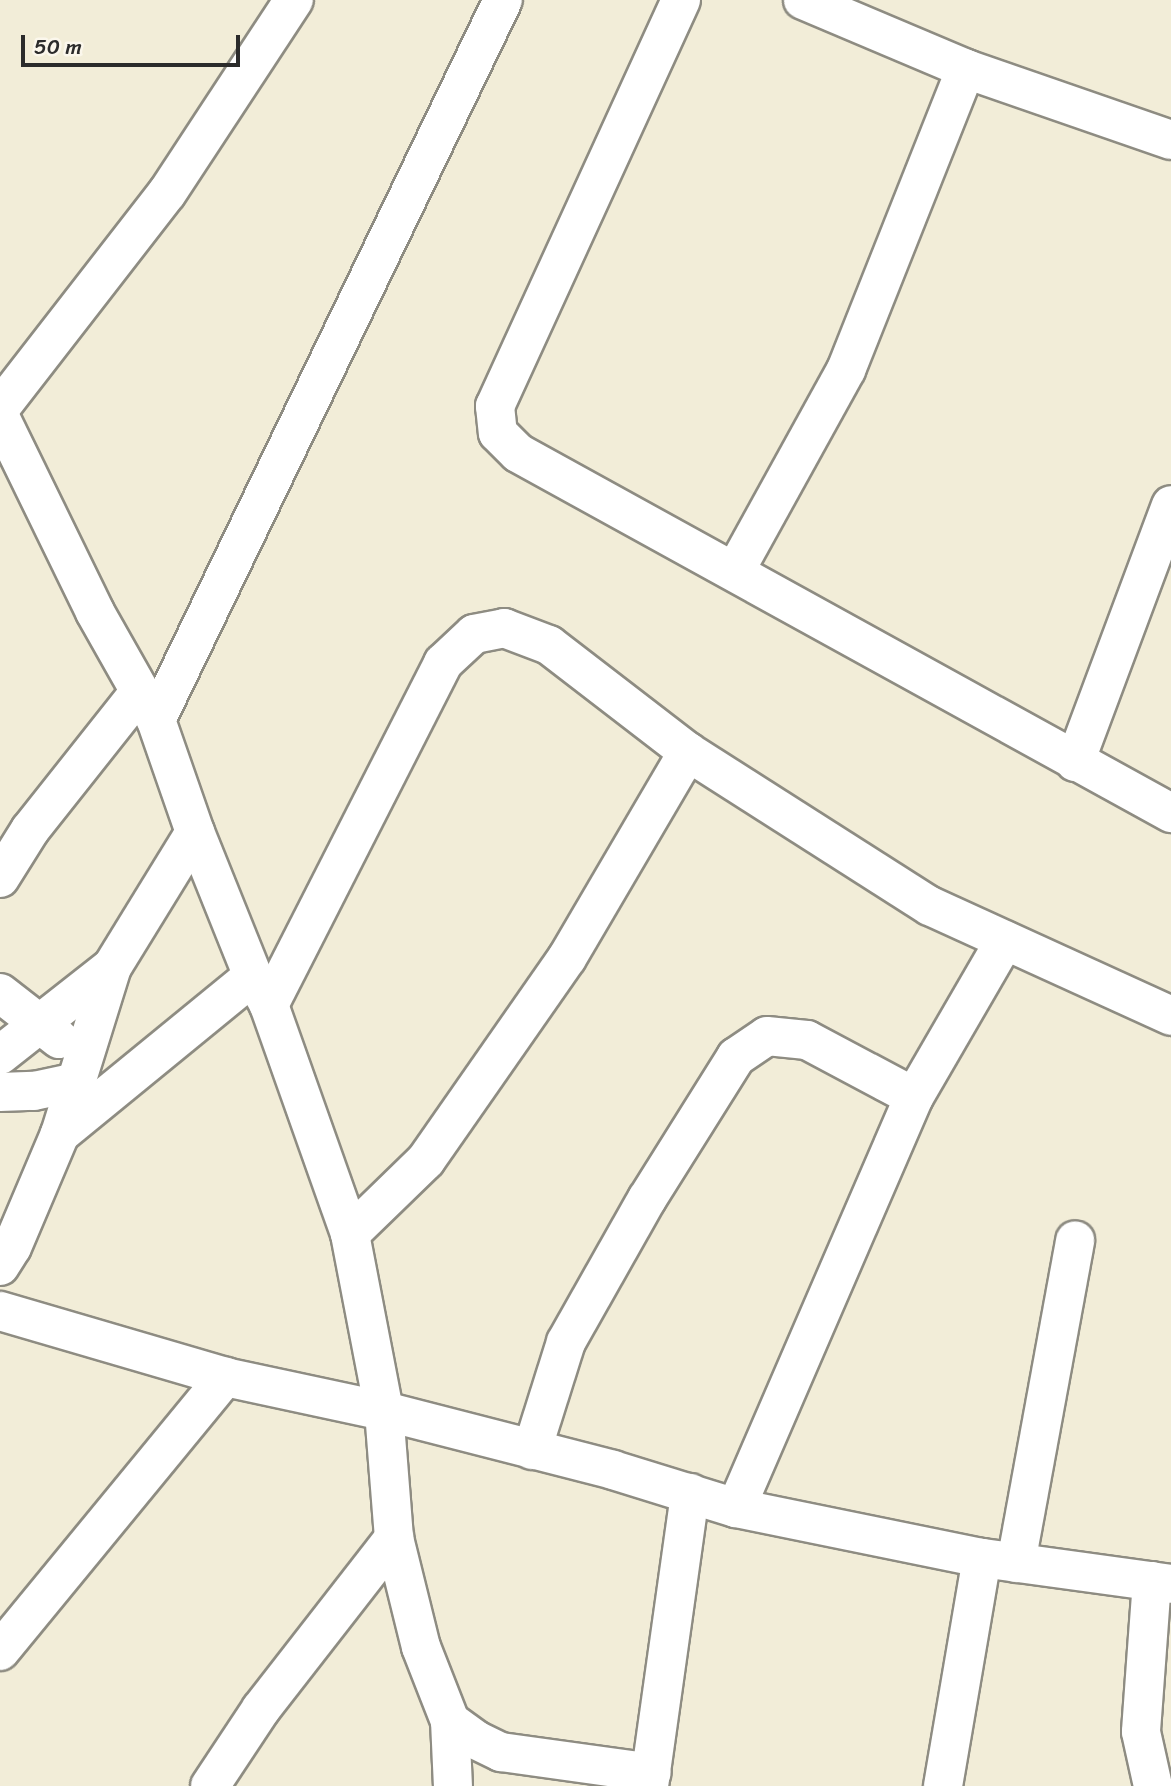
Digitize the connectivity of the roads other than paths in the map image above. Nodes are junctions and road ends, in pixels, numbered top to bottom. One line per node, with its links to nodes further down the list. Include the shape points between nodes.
1 (294, 0): 7 (street, via 167,193)
2 (503, 0): 11 (street)
3 (681, 0): 10 (street, via 495,406 498,433 518,453)
4 (803, 0): 5 (street)
5 (966, 69): 6 (street); 10 (street, via 846,370)
6 (1171, 140)
7 (0, 408)
8 (0, 417): 11 (street)
9 (1171, 505): 13 (street)
10 (735, 571): 13 (street)
11 (148, 706): 15 (street); 16 (street, via 30,830)
12 (688, 752): 17 (street, via 930,906); 19 (street, via 549,645 504,628 474,634 443,663); 28 (street, via 568,958 434,1149)
13 (1075, 762): 14 (street)
14 (1171, 813)
15 (195, 832): 18 (street); 19 (street)
16 (0, 877)
17 (1005, 940): 21 (street); 26 (street)
18 (113, 967): 22 (street); 24 (street)
19 (261, 991): 27 (street); 28 (street)
20 (0, 993): 22 (street)
21 (1171, 1016)
22 (40, 1024): 23 (street); 24 (street)
23 (0, 1055)
24 (80, 1070): 25 (street, via 34,1091); 27 (street)
25 (0, 1092)
26 (914, 1097): 34 (street, via 807,1040 767,1036 736,1058 647,1199 566,1342); 36 (street)
27 (60, 1134): 30 (street)
28 (350, 1234): 33 (street)
29 (1075, 1240): 38 (street)
30 (0, 1266)
31 (0, 1311): 32 (street)
32 (225, 1377): 33 (street); 40 (street)
33 (384, 1411): 34 (street); 37 (street)
34 (532, 1450): 35 (street)
35 (690, 1493): 36 (street); 42 (street)
36 (736, 1508): 38 (street)
37 (394, 1538): 41 (street, via 421,1647); 43 (street, via 261,1709)
38 (999, 1560): 39 (street); 45 (street)
39 (1162, 1582): 46 (street, via 1141,1732)
40 (1, 1648)
41 (450, 1721): 42 (street, via 476,1741 501,1752); 44 (street)
42 (651, 1779)
43 (210, 1786)
44 (453, 1786)
45 (943, 1786)
46 (1153, 1786)

